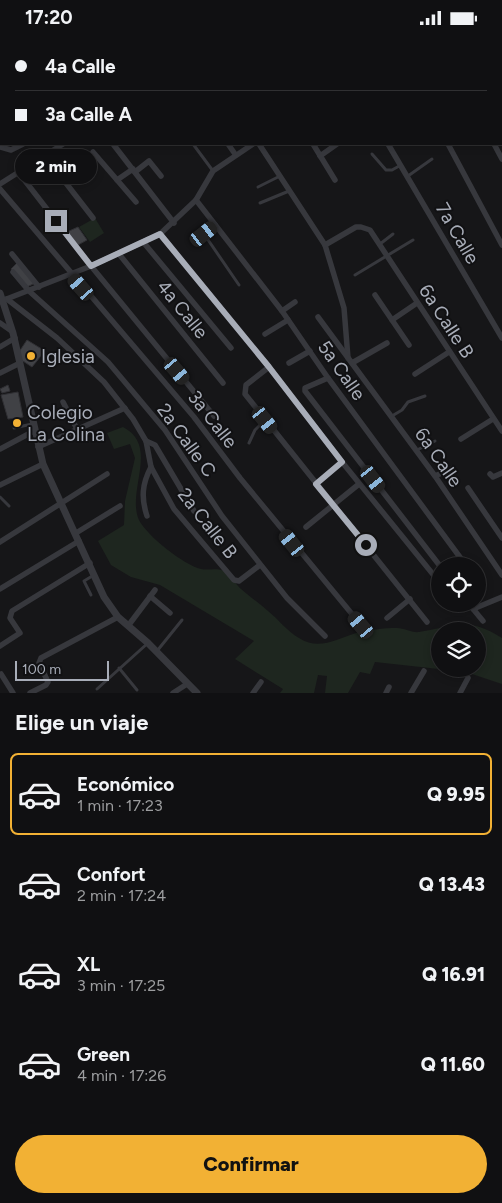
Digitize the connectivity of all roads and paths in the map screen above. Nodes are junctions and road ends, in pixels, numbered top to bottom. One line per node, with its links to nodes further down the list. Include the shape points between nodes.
1 (21, 145): 13 (street, via 7,150)
2 (61, 145): 17 (street)
3 (114, 145): 22 (street)
4 (194, 145): 23 (lane)
5 (229, 145): 15 (street)
6 (251, 145): 15 (street)
7 (260, 145): 26 (street)
8 (314, 145): 18 (street)
9 (336, 145): 18 (street)
10 (389, 145): 21 (street, 7a Calle)
11 (449, 145): 46 (street)
12 (495, 145): 20 (street)
13 (0, 147)
14 (93, 152): 28 (street)
15 (235, 154): 23 (street)
16 (372, 154): 21 (lane, via 386,170)
17 (45, 155): 24 (street); 37 (street)
18 (320, 156): 29 (street)
19 (432, 159): 27 (lane)
20 (502, 159)
21 (401, 165): 27 (street, 7a Calle)
22 (134, 171): 25 (street, via 149,161); 28 (street); 38 (street)
23 (213, 171): 34 (street)
24 (19, 173): 30 (street); 50 (street)
25 (161, 176)
26 (280, 176): 31 (lane); 33 (street)
27 (408, 176): 68 (street, 7a Calle)
28 (117, 180): 35 (street)
29 (335, 180)
30 (0, 184)
31 (258, 187)
32 (0, 189): 52 (street, 3a Calle)
33 (290, 191): 36 (lane); 44 (street)
34 (196, 200): 38 (street); 39 (street, 5a Calle)
35 (136, 202)
36 (260, 203)
37 (93, 218)
38 (174, 223): 40 (street)
39 (216, 224): 54 (lane, via 204,234); 61 (street, 5a Calle)
40 (160, 234): 43 (street); 78 (street)
41 (393, 235): 45 (lane)
42 (413, 240): 49 (lane)
43 (144, 243): 48 (street); 72 (street)
44 (325, 245): 45 (street, 6a Calle B, via 356,227 365,227); 75 (street, via 344,307)
45 (380, 245): 49 (street, 6a Calle B)
46 (502, 245)
47 (12, 253): 55 (street)
48 (119, 254): 50 (street); 82 (street, 4a Calle)
49 (387, 256): 53 (lane); 60 (street, 6a Calle B)
50 (91, 266): 52 (street); 86 (street)
51 (13, 273): 56 (street, 2a Calle C)
52 (70, 274): 55 (street); 146 (street, 3a Calle, via 194,417)
53 (355, 275)
54 (239, 285)
55 (39, 287): 56 (street)
56 (29, 291): 58 (street); 128 (street, 2a Calle C, via 108,362 165,431)
57 (375, 295): 64 (street)
58 (3, 297): 67 (street); 85 (street, 2a Calle B, via 91,369)
59 (295, 302): 61 (street)
60 (417, 303): 64 (street); 74 (street, 6a Calle B)
61 (282, 311): 63 (street, 5a Calle)
62 (318, 317): 75 (street, 6a Calle)
63 (288, 320): 66 (street); 73 (street, 5a Calle)
64 (392, 320): 70 (street)
65 (0, 323): 67 (street)
66 (265, 334)
67 (14, 335): 71 (street); 76 (street)
68 (502, 338)
69 (387, 343): 75 (street)
70 (409, 345)
71 (0, 347)
72 (231, 348)
73 (310, 351): 77 (street); 81 (street, 5a Calle)
74 (449, 352): 80 (street); 88 (street, 6a Calle B)
75 (350, 360): 87 (street, 6a Calle)
76 (20, 363): 79 (street); 90 (street)
77 (289, 363)
78 (269, 367): 89 (street, via 244,390); 101 (street)
79 (0, 373)
80 (415, 374)
81 (328, 378): 125 (street, via 305,391); 126 (street, 5a Calle)
82 (224, 383)
83 (425, 396): 87 (lane, via 408,402)
84 (63, 402): 92 (street)
85 (125, 408): 92 (street); 95 (street, 2a Calle B)
86 (214, 416)
87 (391, 416): 100 (street, 6a Calle)
88 (494, 419): 93 (street, 6a Calle B); 94 (street)
89 (265, 420): 97 (lane); 109 (street)
90 (33, 427): 91 (lane); 98 (street); 99 (street)
91 (14, 428)
92 (77, 429): 98 (street)
93 (502, 431)
94 (461, 439)
95 (146, 441): 103 (street, 2a Calle B); 118 (street, via 155,445)
96 (434, 441): 100 (lane)
97 (248, 443)
98 (38, 447): 102 (street)
99 (0, 449)
100 (416, 450): 108 (street, 6a Calle)
101 (342, 462): 109 (street); 110 (street)
102 (42, 464): 111 (street); 114 (street)
103 (151, 467): 119 (street, via 142,491); 128 (street, 2a Calle B, via 180,518 234,580 239,581)
104 (454, 468): 108 (street)
105 (502, 473): 107 (street)
106 (107, 474): 114 (street)
107 (490, 475)
108 (435, 477): 130 (street, 6a Calle)
109 (316, 484): 115 (street)
110 (359, 484): 115 (street); 129 (street)
111 (0, 485)
112 (468, 488): 122 (street)
113 (0, 497): 116 (lane)
114 (62, 504): 121 (street); 124 (street)
115 (333, 505): 120 (street); 137 (street)
116 (9, 506)
117 (120, 506): 121 (street)
118 (194, 511)
119 (147, 516)
120 (306, 527)
121 (76, 533): 123 (street)
122 (502, 538)
123 (80, 541): 127 (street); 132 (street)
124 (0, 542)
125 (433, 557)
126 (460, 557)
127 (90, 563): 131 (street); 150 (street, via 12,611 10,618 20,633)
128 (260, 565): 148 (street, 2a Calle C)
129 (431, 572)
130 (501, 572)
131 (94, 575): 134 (lane, via 84,581); 141 (street)
132 (0, 589)
133 (155, 590): 135 (street)
134 (92, 595)
135 (150, 596): 140 (street); 147 (street)
136 (502, 597): 138 (street)
137 (410, 599): 142 (street); 145 (street)
138 (486, 602)
139 (476, 612): 144 (street)
140 (170, 613)
141 (118, 617): 147 (street); 162 (street, via 41,658 39,663 48,682)
142 (387, 618)
143 (182, 620): 151 (lane)
144 (483, 621)
145 (427, 622)
146 (361, 625)
147 (128, 626): 149 (street)
148 (325, 636)
149 (148, 643): 151 (street); 152 (lane)
150 (0, 646)
151 (156, 652): 157 (street)
152 (119, 668): 159 (lane); 160 (lane)
153 (424, 671): 167 (street)
154 (1, 674): 161 (street)
155 (468, 678): 168 (street)
156 (261, 682): 165 (street)
157 (187, 684): 163 (street); 164 (street)
158 (389, 687): 166 (street)
159 (97, 689)
160 (137, 691)
161 (13, 693)
162 (30, 693)
163 (173, 693)
164 (197, 693)
165 (253, 693)
166 (386, 693)
167 (411, 693)
168 (460, 693)

